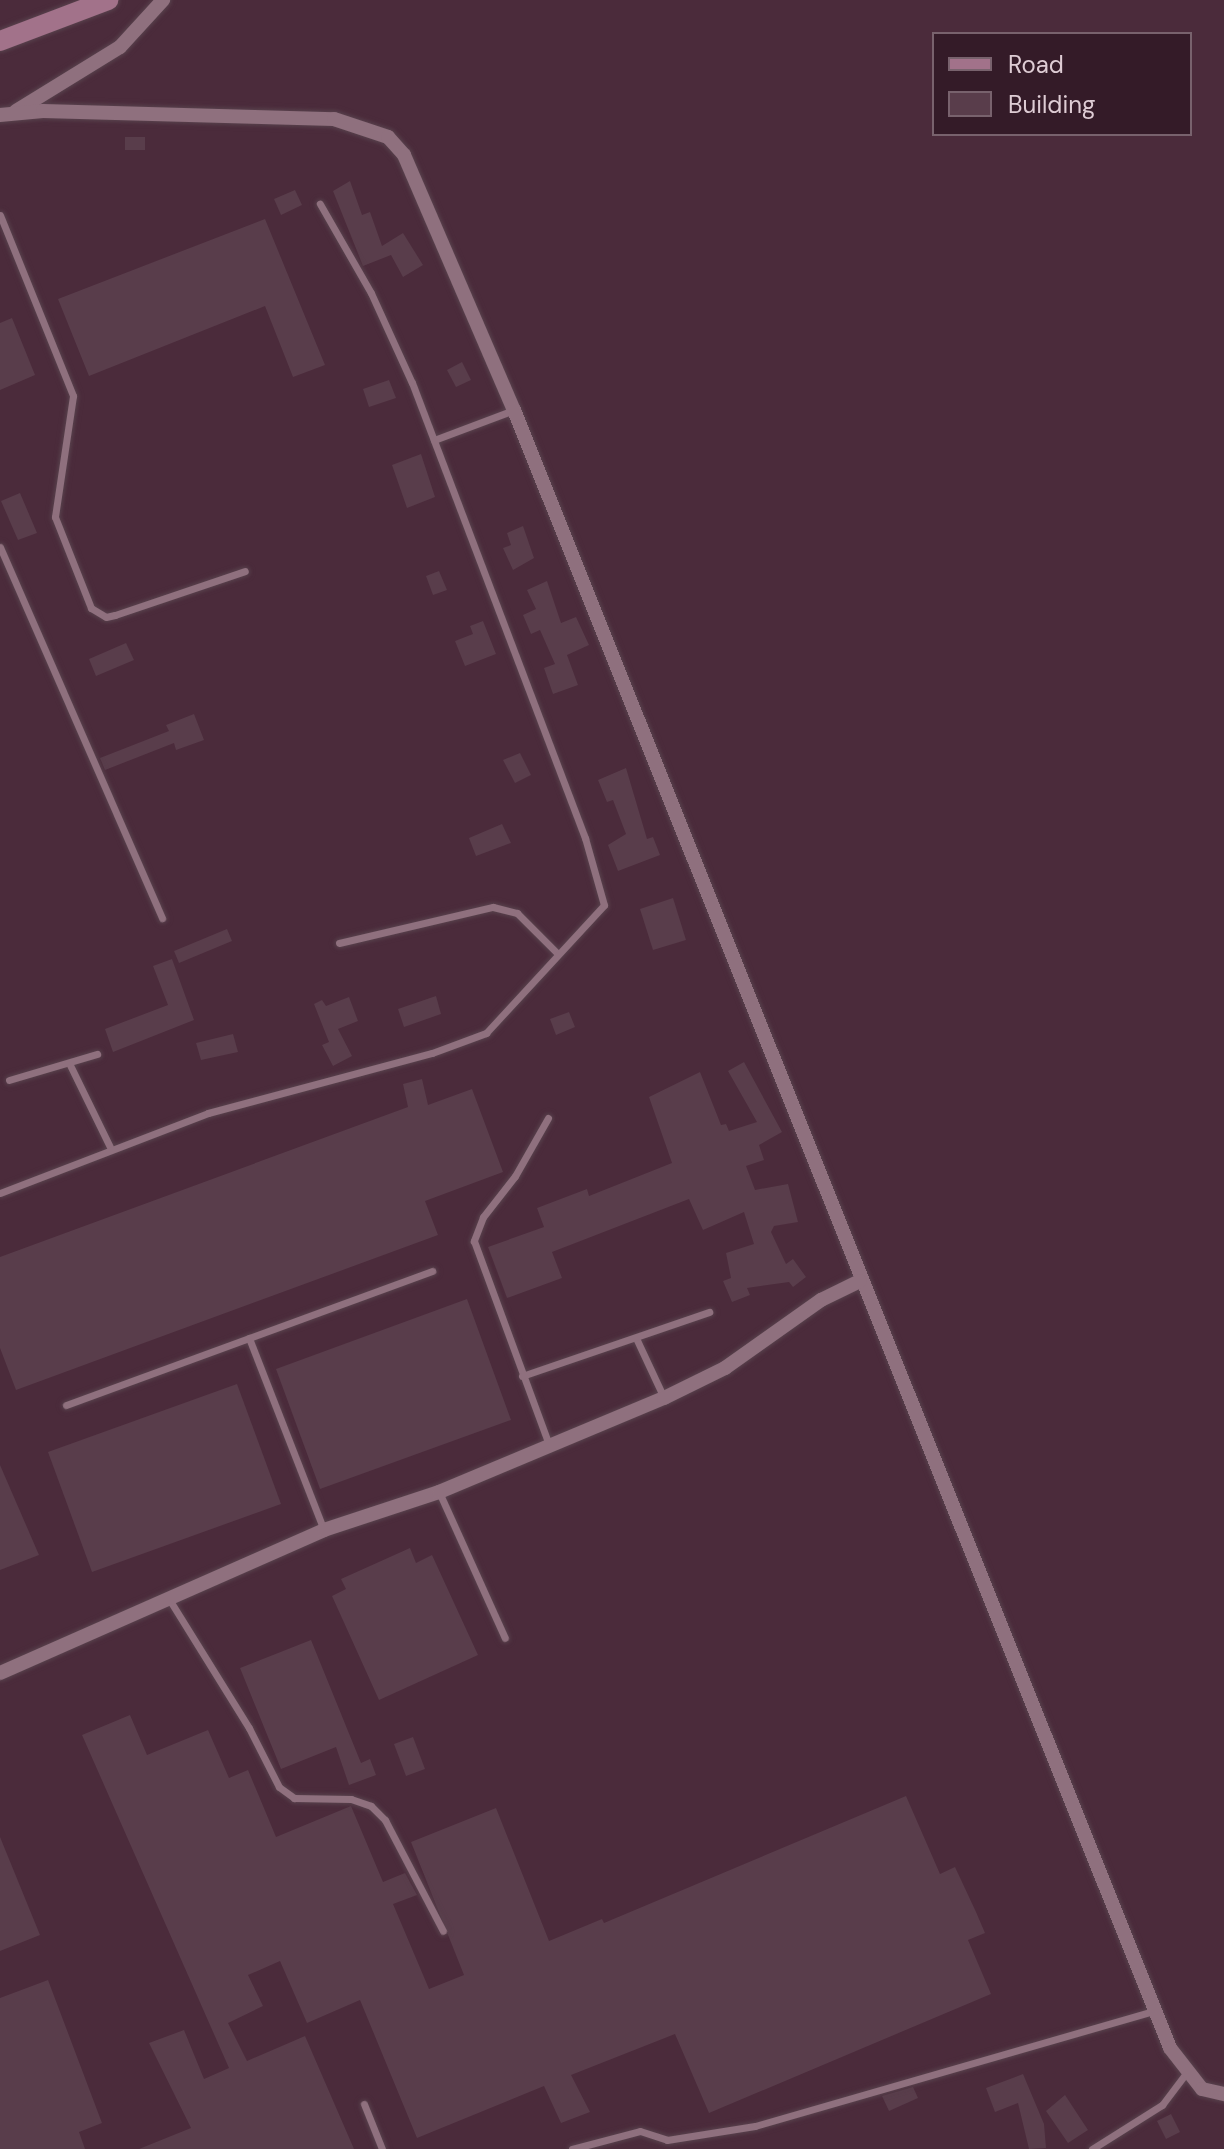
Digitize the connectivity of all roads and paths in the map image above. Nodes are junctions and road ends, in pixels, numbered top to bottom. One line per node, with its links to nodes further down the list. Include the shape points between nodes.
1 (108, 0): 3 (main road)
2 (163, 0): 4 (street, via 120,47)
3 (0, 41)
4 (6, 114): 7 (street, via 303,116 360,124 388,137 404,155)
5 (320, 204): 8 (lane, via 392,335)
6 (0, 215): 10 (lane, via 73,396 55,517 91,608 106,617 115,615)
7 (514, 410): 8 (lane); 21 (street)
8 (434, 440): 13 (lane, via 603,889 602,911)
9 (0, 547): 11 (lane)
10 (245, 571)
11 (162, 918)
12 (339, 943): 13 (lane, via 493,907 517,913)
13 (556, 952): 18 (lane, via 501,1020 465,1042 270,1095)
14 (97, 1054): 15 (lane)
15 (70, 1065): 16 (lane); 18 (lane)
16 (9, 1080)
17 (548, 1118): 25 (lane, via 515,1176 483,1217 474,1241)
18 (110, 1147): 19 (lane)
19 (0, 1193)
20 (432, 1271): 23 (lane)
21 (860, 1281): 26 (street, via 821,1300 725,1368); 35 (street)
22 (709, 1312): 24 (lane)
23 (249, 1338): 27 (lane); 30 (lane)
24 (636, 1338): 25 (lane); 26 (lane)
25 (522, 1376): 28 (lane)
26 (664, 1398): 28 (street)
27 (66, 1405)
28 (549, 1445): 29 (street)
29 (439, 1492): 30 (street); 32 (lane)
30 (324, 1530): 31 (street)
31 (169, 1599): 33 (street); 34 (lane, via 279,1787 294,1798 351,1799 371,1806 385,1820)
32 (505, 1638)
33 (0, 1673)
34 (443, 1931)
35 (1156, 2010): 36 (street); 40 (lane, via 755,2126 667,2140 640,2131)
36 (1186, 2073): 37 (street, via 1202,2089); 41 (lane, via 1162,2105)
37 (1224, 2094)
38 (364, 2104): 39 (lane)
39 (382, 2149)
40 (572, 2149)
41 (1092, 2149)

